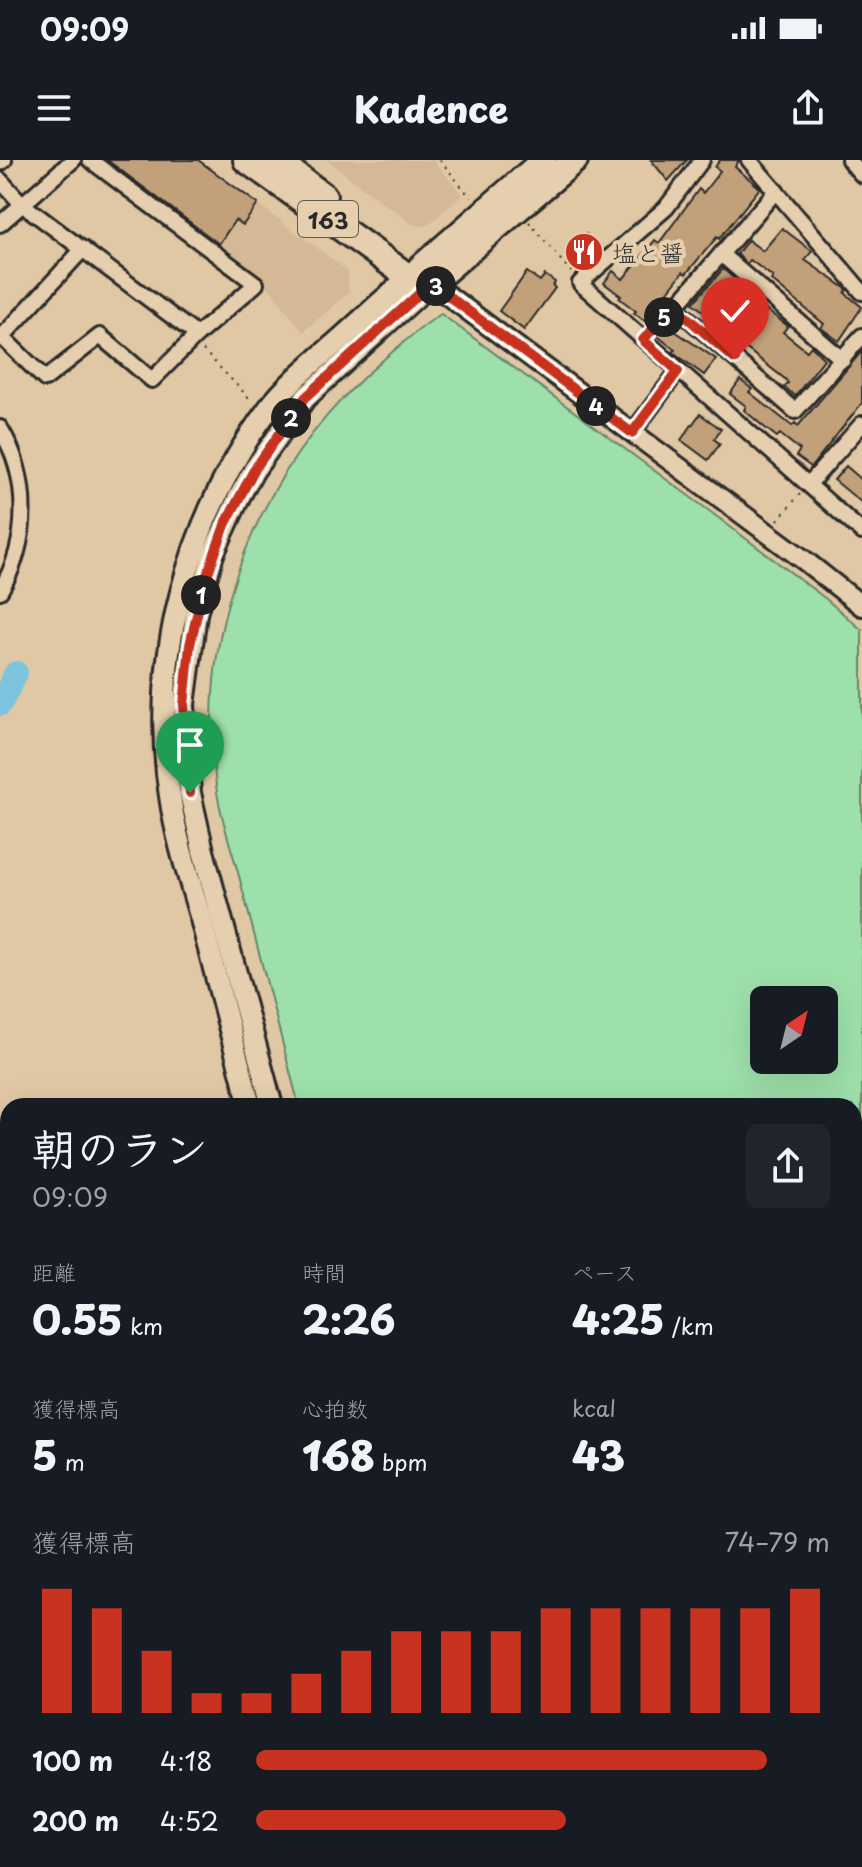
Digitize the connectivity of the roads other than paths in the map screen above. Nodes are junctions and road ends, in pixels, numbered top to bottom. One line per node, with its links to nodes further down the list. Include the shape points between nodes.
1 (73, 160): 13 (street)
2 (90, 160): 21 (street, via 256,284)
3 (246, 160): 17 (highway, 163)
4 (276, 160): 17 (highway, 163)
5 (544, 160): 17 (highway)
6 (575, 160): 17 (highway)
7 (702, 160): 23 (street, via 666,208 580,283)
8 (749, 160): 12 (street)
9 (849, 160): 10 (street)
10 (862, 175)
11 (0, 180): 13 (street)
12 (776, 191): 16 (street); 18 (street)
13 (22, 204): 14 (street); 15 (street)
14 (0, 224)
15 (83, 249): 19 (street); 21 (street)
16 (721, 254): 22 (street); 22 (street, via 675,307 795,411)
17 (420, 276): 26 (street); 33 (main road, via 307,367 270,407 209,510 174,622 165,709 170,796); 34 (main road, via 305,398 254,470 213,554 196,614 184,705 190,793)
18 (862, 292)
19 (1, 336): 21 (street, via 45,379 100,336 152,380)
20 (862, 336): 22 (street)
21 (195, 337)
22 (843, 360)
23 (678, 371): 26 (street); 28 (street)
24 (862, 424): 28 (street)
25 (0, 428): 31 (street, via 17,467 23,501 17,552)
26 (632, 433): 32 (street)
27 (0, 442): 30 (street, via 14,484 16,517)
28 (809, 484): 29 (street)
29 (862, 532)
30 (0, 573)
31 (0, 591)
32 (862, 606)
33 (248, 1098)
34 (270, 1098)

